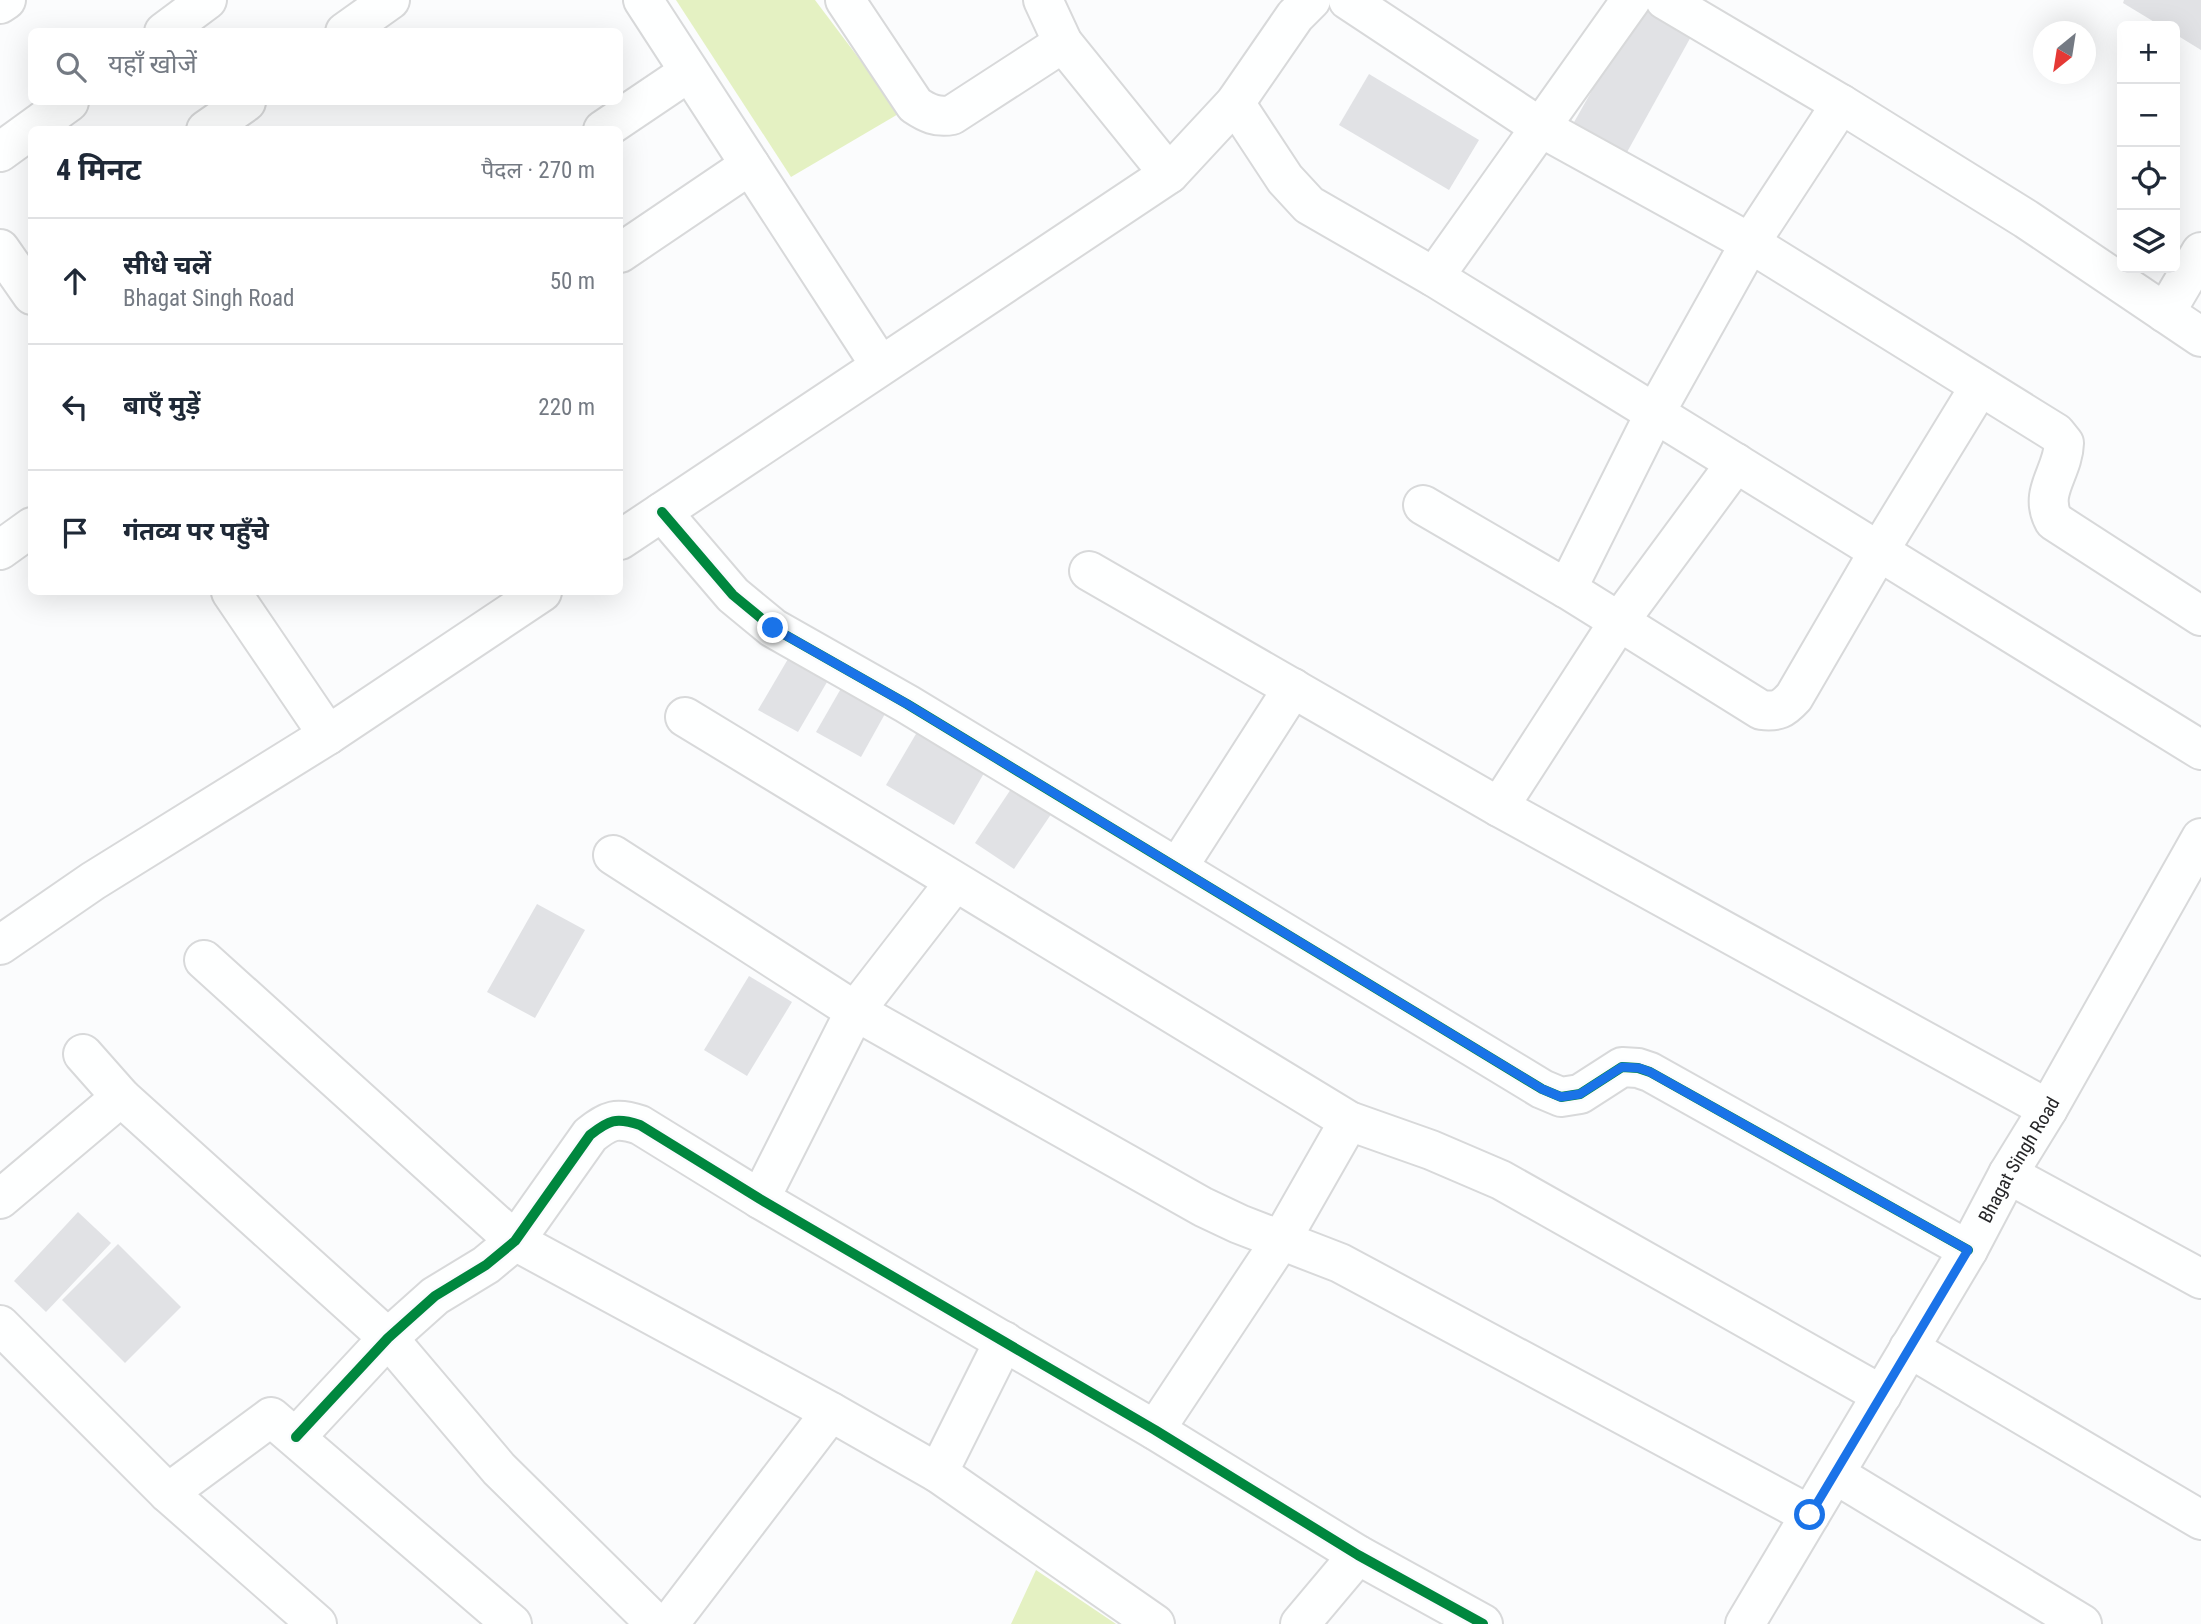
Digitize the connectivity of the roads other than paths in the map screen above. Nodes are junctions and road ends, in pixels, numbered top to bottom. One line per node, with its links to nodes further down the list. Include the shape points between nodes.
1 (6, 0): 11 (street)
2 (206, 0): 12 (street)
3 (390, 0): 13 (street)
4 (643, 0): 15 (street)
5 (845, 0): 14 (street, via 915,105 942,117 952,115)
6 (1043, 0): 14 (street)
7 (1311, 0): 16 (street)
8 (1348, 0): 23 (street)
9 (1631, 0): 23 (street)
10 (1665, 0): 17 (street)
11 (0, 4)
12 (169, 28)
13 (351, 28)
14 (1063, 43): 27 (street)
15 (690, 72): 22 (street); 26 (street)
16 (1235, 103): 27 (street); 32 (street, via 1285,179 1309,205)
17 (1840, 104): 28 (street); 34 (street, via 2026,219)
18 (65, 105): 20 (street)
19 (242, 105): 21 (street)
20 (36, 126)
21 (212, 126)
22 (609, 126)
23 (1540, 127): 28 (street); 32 (street)
24 (28, 132): 25 (street)
25 (0, 152)
26 (750, 165): 29 (street); 36 (street)
27 (1169, 174): 36 (street)
28 (1750, 243): 37 (street); 38 (street)
29 (623, 251)
30 (2201, 252): 34 (street)
31 (14, 253): 33 (street)
32 (1434, 277): 38 (street)
33 (28, 286)
34 (2165, 313): 35 (street)
35 (2201, 337)
36 (880, 365): 41 (street)
37 (1980, 386): 45 (street); 50 (street, via 2056,433 2064,443 2064,458 2048,494 2047,508 2054,521)
38 (1655, 413): 39 (street); 47 (street)
39 (1736, 463): 45 (street); 51 (street)
40 (1423, 505): 47 (street)
41 (662, 512): 43 (street); 59 (street, via 733,595 773,628)
42 (28, 530): 44 (street)
43 (623, 538)
44 (0, 550)
45 (1879, 551): 51 (street, via 1783,709 1761,709); 55 (street)
46 (1089, 571): 52 (street)
47 (1567, 589): 51 (street)
48 (233, 595): 54 (street)
49 (538, 595): 54 (street)
50 (2201, 616)
51 (1618, 623): 56 (street)
52 (1293, 688): 56 (street); 59 (street)
53 (685, 717): 60 (street)
54 (328, 735): 61 (street, via 93,881)
55 (2201, 750)
56 (1499, 807): 66 (street)
57 (2201, 838): 66 (street, Bhagat Singh Road)
58 (613, 855): 63 (street)
59 (1178, 867): 73 (street, via 1542,1089 1561,1097 1580,1094 1622,1067 1650,1072)
60 (955, 881): 63 (street); 67 (street)
61 (0, 945)
62 (204, 960): 72 (street)
63 (855, 1011): 70 (street); 71 (street, via 1203,1206)
64 (83, 1054): 65 (street)
65 (121, 1097): 69 (street); 76 (street)
66 (2048, 1109): 68 (street, Bhagat Singh Road)
67 (1349, 1121): 71 (street); 79 (street, via 1501,1180)
68 (2008, 1174): 73 (street, Bhagat Singh Road); 74 (street)
69 (0, 1199)
70 (760, 1199): 72 (street, via 640,1125 622,1119 604,1124 590,1135); 77 (street)
71 (1281, 1240): 81 (street); 86 (street, via 1340,1263)
72 (515, 1241): 76 (street, via 435,1296); 80 (street)
73 (1968, 1250): 78 (street, Bhagat Singh Road)
74 (2201, 1279)
75 (0, 1325): 85 (street)
76 (388, 1338): 82 (street); 91 (street, via 499,1469)
77 (1004, 1341): 81 (street); 83 (street)
78 (1909, 1348): 79 (street, Bhagat Singh Road); 87 (street)
79 (1882, 1395): 84 (street, Bhagat Singh Road)
80 (831, 1412): 83 (street); 92 (street)
81 (1155, 1430): 88 (street)
82 (296, 1437): 85 (street, via 271,1417); 90 (street)
83 (938, 1474): 93 (street)
84 (1835, 1474): 86 (street, Bhagat Singh Road); 97 (street)
85 (169, 1493): 89 (street)
86 (1810, 1515): 96 (street, Bhagat Singh Road)
87 (2201, 1520)
88 (1358, 1555): 94 (street); 95 (street)
89 (317, 1624)
90 (512, 1624)
91 (656, 1624)
92 (669, 1624)
93 (1155, 1624)
94 (1300, 1624)
95 (1483, 1624)
96 (1745, 1624)
97 (2082, 1624)

